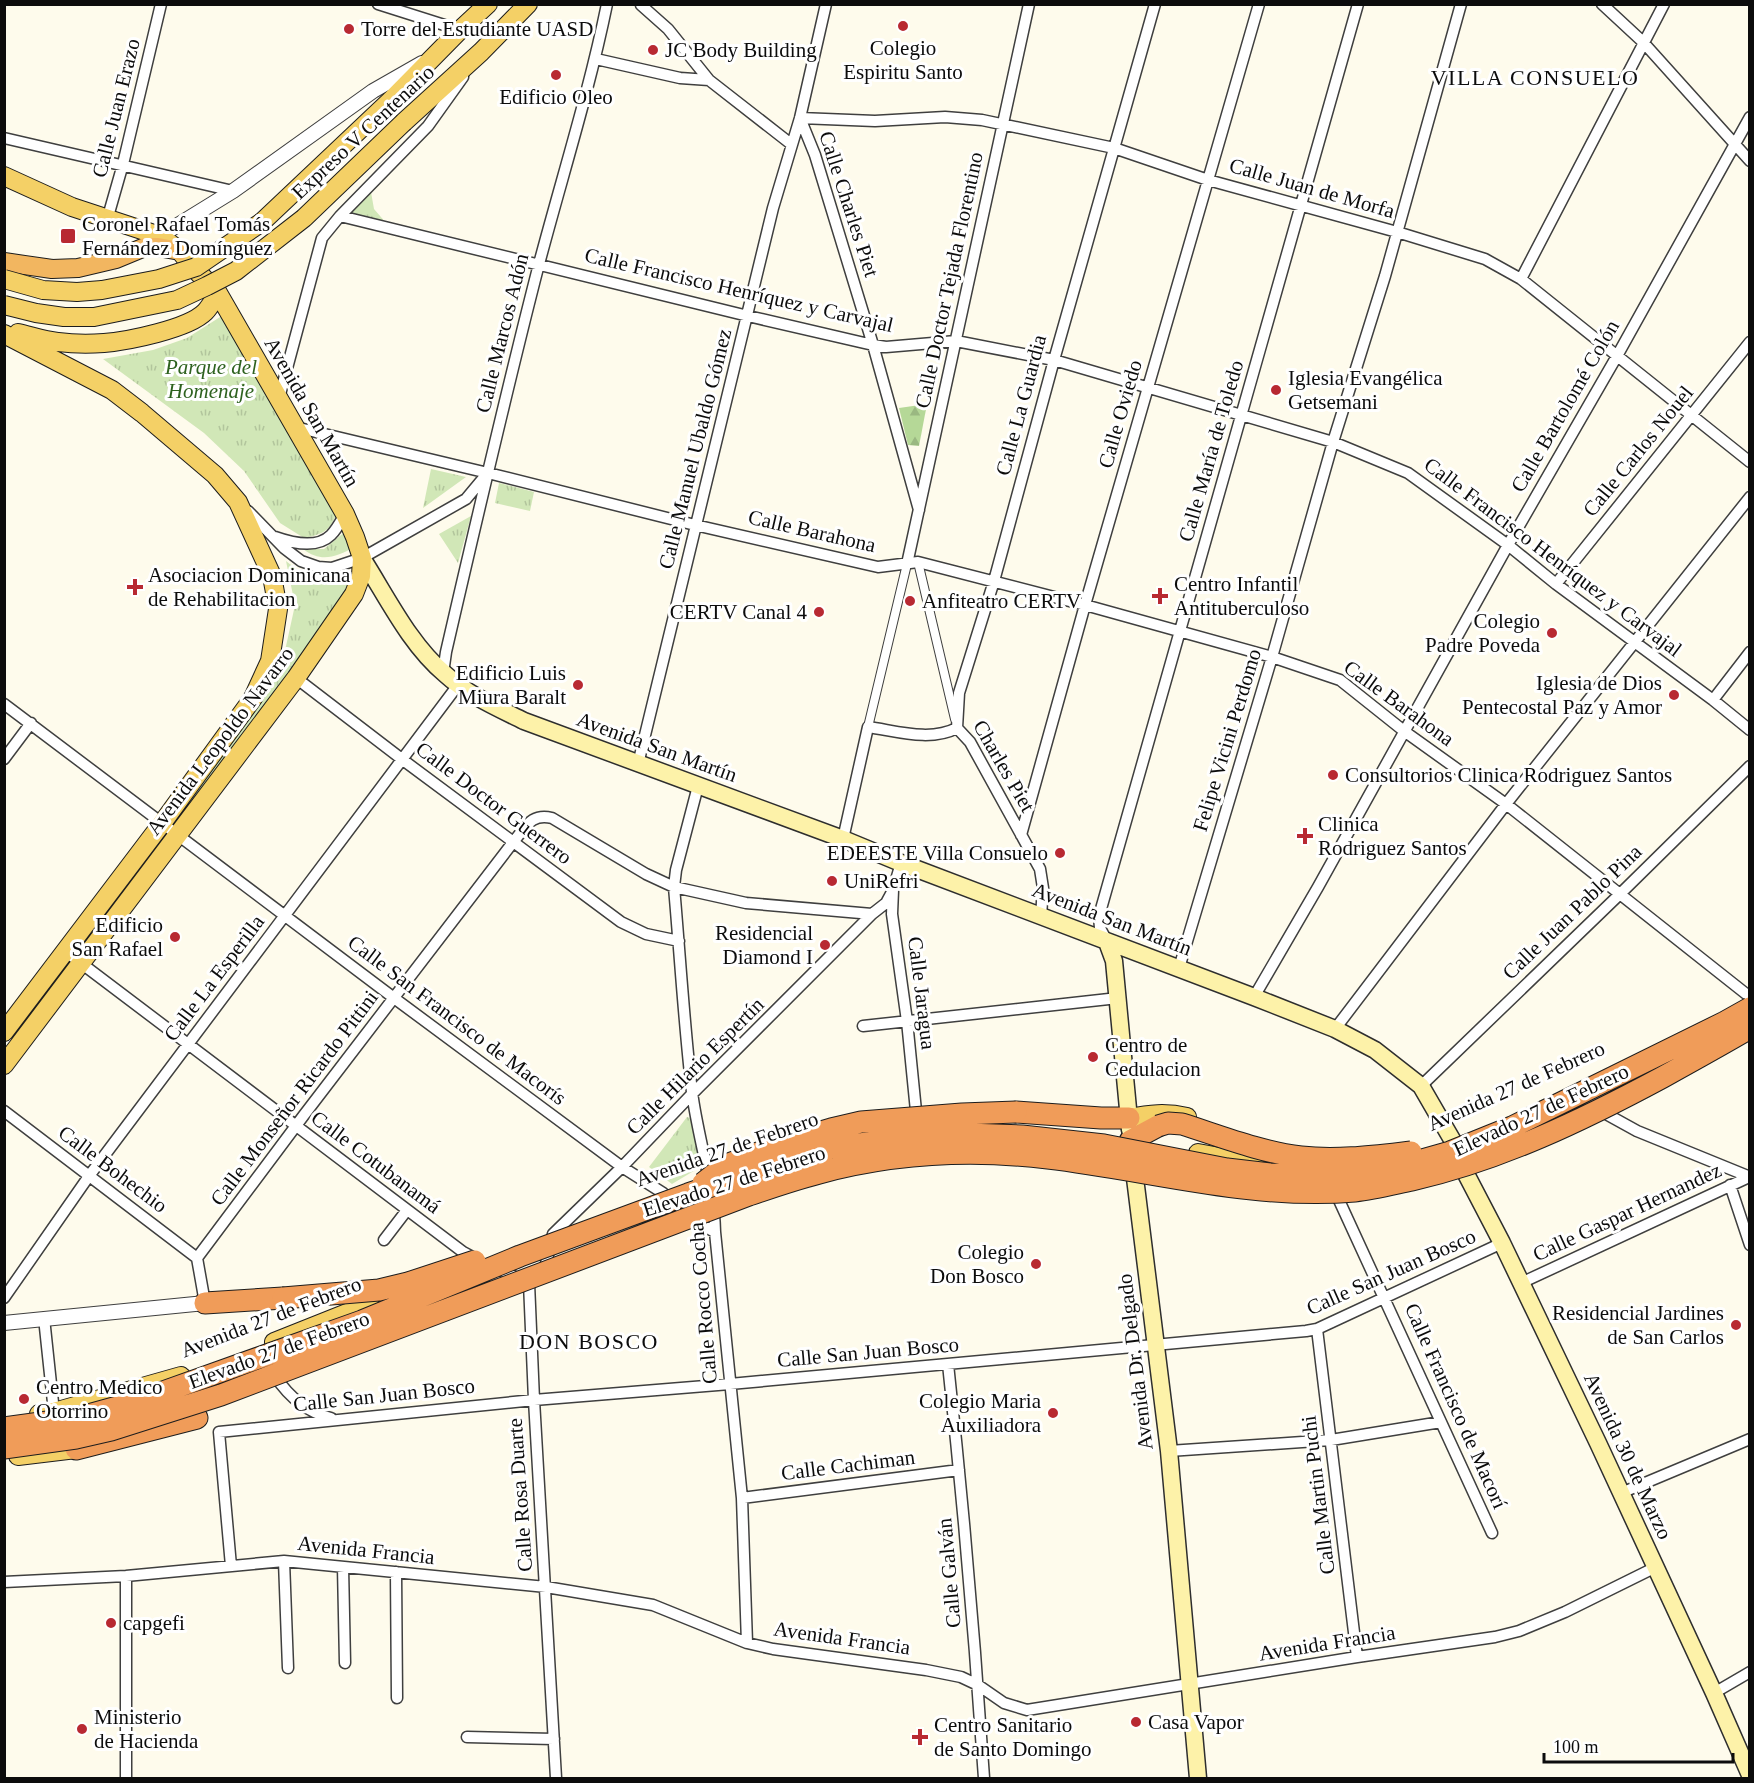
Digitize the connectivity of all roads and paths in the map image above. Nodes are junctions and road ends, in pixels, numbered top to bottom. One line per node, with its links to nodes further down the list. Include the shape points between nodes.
1 (161, 4): 29 (street, Calle Juan Erazo)
2 (488, 4): 15 (main road, Expreso V Centenario)
3 (528, 4): 17 (main road, Expreso V Centenario)
4 (607, 4): 19 (street, Calle Marcos Adón)
5 (826, 4): 22 (street, Calle Manuel Ubaldo Gómez)
6 (1029, 4): 23 (street, Calle Doctor Tejada Florentino)
7 (1155, 4): 27 (street, Calle La Guardia)
8 (1259, 4): 31 (street, Calle Oviedo)
9 (1358, 4): 33 (street, Calle María de Toledo)
10 (1461, 4): 36 (street, Felipe Vicini Perdomo)
11 (1602, 4): 16 (street)
12 (1664, 4): 16 (street)
13 (384, 5): 15 (street)
14 (641, 5): 20 (street, Calle Charles Piet, via 668,28)
15 (460, 30): 18 (main road, Expreso V Centenario)
16 (1643, 42): 26 (street); 42 (street)
17 (481, 52): 34 (street, Expreso V Centenario, via 428,126); 44 (main road, Expreso V Centenario, bridge, via 304,218 236,270 207,286 177,300 94,317 64,317)
18 (436, 54): 32 (street, Expreso V Centenario, via 373,91); 41 (main road, Expreso V Centenario, bridge, via 262,222 196,267 159,279 77,292 43,290)
19 (596, 58): 20 (street); 40 (street, Calle Marcos Adón)
20 (709, 81): 25 (street, Calle Charles Piet)
21 (1749, 117): 26 (street, Calle Bartolomé Colón)
22 (800, 118): 23 (street, Calle Juan de Morfa, via 875,121 945,117); 25 (street, Calle Manuel Ubaldo Gómez); 49 (street, Calle Charles Piet, via 815,154)
23 (1003, 124): 27 (street, Calle Juan de Morfa); 47 (street, Calle Doctor Tejada Florentino)
24 (4, 138): 29 (street)
25 (791, 144): 45 (street, Calle Manuel Ubaldo Gómez)
26 (1734, 144): 28 (street); 50 (street, Calle Bartolomé Colón)
27 (1114, 148): 31 (street, Calle Juan de Morfa); 51 (street, Calle La Guardia)
28 (1749, 161)
29 (123, 164): 32 (street); 35 (street, Calle Juan Erazo)
30 (4, 176): 35 (main road, Avenida San Martín)
31 (1208, 180): 33 (street, Calle Juan de Morfa); 52 (street, Calle Oviedo)
32 (233, 191): 37 (street, Expreso V Centenario)
33 (1300, 206): 36 (street, Calle Juan de Morfa); 54 (street, Calle María de Toledo)
34 (340, 216): 40 (street, Calle Francisco Henríquez y Carvajal); 53 (street, Expreso V Centenario, via 322,238)
35 (107, 220): 37 (main road, Avenida San Martín)
36 (1397, 232): 42 (street, Calle Juan de Morfa, via 1485,259); 57 (street, Felipe Vicini Perdomo)
37 (160, 236): 38 (main road, Avenida San Martín)
38 (180, 251): 39 (highway, via 145,247 78,268 51,269); 43 (main road, Avenida San Martín)
39 (4, 262)
40 (539, 264): 45 (street, Calle Francisco Henríquez y Carvajal); 59 (street, Calle Marcos Adón)
41 (4, 279)
42 (1521, 279): 50 (street, Calle Juan de Morfa)
43 (218, 293): 46 (main road, via 205,313 190,322 106,343 55,342); 53 (main road, Avenida San Martín)
44 (4, 305)
45 (748, 316): 49 (street, Calle Francisco Henríquez y Carvajal); 64 (street, Calle Manuel Ubaldo Gómez)
46 (4, 332): 61 (main road, Avenida Leopoldo Navarro, via 112,390 215,475)
47 (956, 341): 49 (street, Calle Francisco Henríquez y Carvajal); 51 (street, Calle Francisco Henríquez y Carvajal); 62 (street, Calle Doctor Tejada Florentino)
48 (1749, 342): 55 (street, Calle Carlos Nouel)
49 (873, 345): 62 (street, Calle Charles Piet)
50 (1617, 356): 55 (street, Calle Juan de Morfa); 66 (street, Calle Bartolomé Colón)
51 (1054, 360): 52 (street, Calle Francisco Henríquez y Carvajal); 69 (street, Calle La Guardia)
52 (1148, 388): 54 (street, Calle Francisco Henríquez y Carvajal); 71 (street, Calle Oviedo)
53 (279, 399): 56 (main road, Avenida San Martín)
54 (1242, 414): 57 (street, Calle Francisco Henríquez y Carvajal); 72 (street, Calle María de Toledo)
55 (1691, 416): 58 (street, Calle Juan de Morfa); 70 (street, Calle Carlos Nouel)
56 (294, 427): 59 (street, Calle Barahona); 63 (main road, Avenida San Martín)
57 (1333, 442): 66 (street, Calle Francisco Henríquez y Carvajal, via 1408,473); 75 (street, Felipe Vicini Perdomo)
58 (1749, 462)
59 (488, 472): 64 (street, Calle Barahona); 67 (street, via 466,499); 76 (street, Calle Marcos Adón)
60 (1749, 497): 73 (street)
61 (238, 502): 65 (street); 93 (main road, Avenida Leopoldo Navarro, via 272,576 278,609 270,661 253,698)
62 (919, 510): 68 (street, Calle Doctor Tejada Florentino)
63 (345, 514): 65 (street, via 331,535 320,542 288,542); 67 (main road, Avenida San Martín)
64 (695, 525): 68 (street, Calle Barahona, via 878,567); 88 (street, Calle Manuel Ubaldo Gómez)
65 (270, 534): 67 (street, via 301,561 318,567 332,568)
66 (1508, 545): 70 (street, Calle Francisco Henríquez y Carvajal); 85 (street, Calle Bartolomé Colón)
67 (362, 558): 76 (main road, Avenida San Martín, via 419,648); 77 (main road, Avenida Leopoldo Navarro, via 354,594)
68 (913, 563): 69 (street, Calle Barahona); 82 (street); 83 (street, Charles Piet)
69 (994, 581): 71 (street, Calle Barahona); 83 (street, Calle La Guardia, via 959,693)
70 (1556, 584): 73 (street, Calle Francisco Henríquez y Carvajal)
71 (1085, 605): 72 (street, Calle Barahona); 95 (street, Calle Oviedo)
72 (1180, 631): 75 (street, Calle Barahona); 106 (street, Calle María de Toledo, via 1099,916)
73 (1634, 642): 79 (street, Calle Francisco Henríquez y Carvajal); 91 (street)
74 (1749, 652): 79 (street)
75 (1272, 657): 85 (street, Calle Barahona, via 1340,680); 109 (street, Felipe Vicini Perdomo)
76 (443, 673): 78 (main road, Avenida San Martín)
77 (296, 678): 87 (street, Calle Doctor Guerrero); 94 (main road, Avenida Leopoldo Navarro)
78 (458, 685): 87 (street, Calle La Esperilla); 88 (main road, Avenida San Martín, via 524,721)
79 (1713, 700): 84 (street, Calle Francisco Henríquez y Carvajal)
80 (4, 704): 81 (street, Calle San Francisco de Macorís)
81 (31, 723): 86 (street); 93 (street, Calle San Francisco de Macorís)
82 (868, 727): 83 (street, via 932,736); 96 (street)
83 (957, 728): 95 (street, Charles Piet, via 970,742)
84 (1749, 730)
85 (1404, 731): 91 (street, Calle Barahona); 110 (street, Calle Bartolomé Colón)
86 (4, 759)
87 (403, 760): 97 (street, Calle Doctor Guerrero); 103 (street, Calle La Esperilla)
88 (638, 764): 90 (main road, Avenida San Martín)
89 (1749, 766): 101 (street, Calle Juan Pablo Pina)
90 (698, 786): 96 (main road, Avenida San Martín); 99 (street, Calle Rocco Cocha)
91 (1506, 804): 101 (street, Calle Barahona); 118 (street)
92 (542, 816): 97 (street, Calle Monseñor Ricardo Pittini, via 533,819); 99 (street, Calle Doctor Guerrero)
93 (162, 822): 94 (street, Calle San Francisco de Macorís); 107 (main road, Avenida Leopoldo Navarro)
94 (179, 835): 103 (street, Calle San Francisco de Macorís); 108 (main road, Avenida Leopoldo Navarro)
95 (1021, 835): 104 (street, Charles Piet, via 1040,869)
96 (843, 840): 98 (main road, Avenida San Martín)
97 (514, 842): 105 (street, Calle Doctor Guerrero, via 621,922 646,934); 112 (street, Calle Monseñor Ricardo Pittini)
98 (901, 863): 100 (street, Calle Jaragua); 104 (main road, Avenida San Martín)
99 (674, 887): 102 (street, Calle Doctor Guerrero, via 746,903); 105 (street, Calle Rocco Cocha)
100 (893, 891): 102 (street, Calle Hilario Espertín); 115 (street, Calle Jaragua, via 892,914)
101 (1620, 894): 111 (street, Calle Barahona); 123 (street, Calle Juan Pablo Pina)
102 (872, 914): 124 (street, Calle Hilario Espertín)
103 (286, 915): 112 (street, Calle San Francisco de Macorís); 121 (street, Calle La Esperilla)
104 (1041, 916): 106 (main road, Avenida San Martín)
105 (679, 940): 124 (street, Calle Rocco Cocha)
106 (1107, 942): 109 (main road, Avenida San Martín); 113 (main road, Avenida Dr. Delgado)
107 (65, 951): 108 (street, Calle Cotubanamá); 119 (main road, Avenida Leopoldo Navarro)
108 (82, 963): 121 (street, Calle Cotubanamá); 122 (main road, Avenida Leopoldo Navarro)
109 (1179, 968): 110 (main road, Avenida San Martín)
110 (1254, 997): 118 (main road, Avenida San Martín)
111 (1749, 997): 131 (main road, Avenida 27 de Febrero, via 1719,1017)
112 (394, 998): 128 (street, Calle Monseñor Ricardo Pittini); 133 (street, Calle San Francisco de Macorís)
113 (1118, 998): 115 (street); 127 (main road, Avenida Dr. Delgado)
114 (1749, 1008): 131 (highway, Elevado 27 de Febrero, bridge)
115 (907, 1021): 116 (street); 129 (street, Calle Jaragua)
116 (863, 1026)
117 (1749, 1028): 158 (highway, Elevado 27 de Febrero, bridge, via 1620,1101 1569,1125 1474,1164 1390,1185 1356,1191 1270,1191 1049,1158 964,1154 904,1158 821,1172 760,1191)
118 (1335, 1029): 123 (main road, Avenida San Martín, via 1375,1050)
119 (4, 1032)
120 (1749, 1034): 126 (main road, Avenida 27 de Febrero)
121 (188, 1044): 128 (street, Calle Cotubanamá); 134 (street, Calle La Esperilla)
122 (4, 1065)
123 (1421, 1086): 131 (main road, Avenida San Martín)
124 (692, 1094): 133 (street, Calle Hilario Espertín); 135 (street, Calle Rocco Cocha)
125 (4, 1111): 134 (street, Calle Bohechio)
126 (1608, 1115): 131 (main road, Avenida 27 de Febrero); 136 (street)
127 (1129, 1118): 130 (main road, Avenida Dr. Delgado); 132 (main road, via 1174,1114); 140 (highway, bridge, via 1016,1112 861,1122 787,1142 726,1165)
128 (296, 1126): 142 (street, Calle Cotubanamá); 150 (street, Calle Monseñor Ricardo Pittini)
129 (918, 1128): 130 (main road, Avenida 27 de Febrero, via 1008,1127); 135 (main road, Avenida 27 de Febrero, via 831,1137)
130 (1130, 1141): 131 (highway, bridge, via 1168,1123 1301,1157 1358,1158 1429,1150); 132 (main road, Avenida 27 de Febrero, via 1247,1162); 137 (main road, Avenida Dr. Delgado)
131 (1457, 1156): 132 (main road, Avenida 27 de Febrero, via 1408,1154); 140 (highway, Elevado 27 de Febrero, bridge, via 1363,1173 1313,1176 1227,1169 1104,1145 966,1134 832,1149); 141 (main road, Avenida 27 de Febrero, via 1404,1189); 147 (main road, Avenida 30 de Marzo)
132 (1343, 1166)
133 (622, 1167): 139 (street, Calle San Francisco de Macorís); 145 (street, Calle Hilario Espertín)
134 (89, 1176): 150 (street, Calle Bohechio); 155 (street, Calle La Esperilla)
135 (710, 1177): 139 (main road, Avenida 27 de Febrero); 144 (street, Calle Rocco Cocha)
136 (1749, 1177): 138 (street, Calle Gaspar Hernandez)
137 (1135, 1179): 141 (main road, Avenida 27 de Febrero, via 1287,1198); 144 (main road, Avenida 27 de Febrero, via 999,1161 928,1164 789,1187); 162 (main road, Avenida Dr. Delgado)
138 (1730, 1185): 148 (street); 154 (street, Calle Gaspar Hernandez)
139 (663, 1193): 143 (street, Calle San Francisco de Macorís); 145 (main road, Avenida 27 de Febrero)
140 (688, 1194): 149 (highway, Elevado 27 de Febrero, bridge)
141 (1338, 1198): 156 (street, Calle Francisco de Macorí)
142 (406, 1210): 146 (street); 151 (street, Calle Cotubanamá)
143 (696, 1222): 144 (main road, Avenida 27 de Febrero); 153 (main road, Avenida 27 de Febrero)
144 (715, 1223): 165 (street, Calle Rocco Cocha)
145 (553, 1234): 151 (main road, Avenida 27 de Febrero); 153 (street)
146 (384, 1240)
147 (1502, 1243): 154 (main road, Avenida 30 de Marzo); 156 (street, Calle San Juan Bosco)
148 (1749, 1245)
149 (520, 1256): 157 (highway, bridge, via 494,1256 379,1290); 171 (highway, Elevado 27 de Febrero, bridge, via 362,1321 135,1402 77,1418)
150 (197, 1258): 157 (street)
151 (481, 1262): 152 (main road, Avenida 27 de Febrero); 153 (street)
152 (447, 1274): 157 (street, via 226,1296); 167 (main road, Avenida 27 de Febrero, via 218,1365)
153 (536, 1281): 164 (main road, Avenida 27 de Febrero); 166 (street, Calle Rosa Duarte)
154 (1521, 1283): 179 (main road, Avenida 30 de Marzo)
155 (4, 1298)
156 (1385, 1298): 161 (street, Calle San Juan Bosco); 170 (street, Calle Francisco de Macorí)
157 (205, 1303): 159 (street)
158 (458, 1304): 174 (highway, Elevado 27 de Febrero, bridge, via 221,1395 143,1420 76,1438); 175 (highway, bridge, via 284,1386 197,1418)
159 (44, 1318): 160 (street); 167 (street)
160 (4, 1323)
161 (1317, 1329): 162 (street, Calle San Juan Bosco); 173 (street, Calle Martin Puchi)
162 (1156, 1346): 163 (street, Calle San Juan Bosco); 176 (main road, Avenida Dr. Delgado)
163 (948, 1364): 165 (street, Calle San Juan Bosco); 178 (street, Calle Galván)
164 (275, 1376): 169 (street, via 294,1400 321,1416); 175 (main road, Avenida 27 de Febrero, via 184,1413)
165 (730, 1384): 166 (street, Calle San Juan Bosco); 180 (street, Calle Rocco Cocha)
166 (534, 1400): 169 (street, Calle San Juan Bosco); 189 (street, Calle Rosa Duarte)
167 (54, 1412): 168 (main road, Avenida 27 de Febrero)
168 (4, 1418)
169 (336, 1419): 183 (street, Calle San Juan Bosco, via 219,1432)
170 (1441, 1422): 173 (street); 181 (street, Calle Francisco de Macorí)
171 (4, 1428)
172 (1749, 1439): 179 (street)
173 (1331, 1440): 176 (street); 191 (street, Calle Martin Puchi)
174 (4, 1448)
175 (76, 1449): 177 (main road, Avenida 27 de Febrero)
176 (1169, 1451): 195 (main road, Avenida Dr. Delgado)
177 (4, 1458)
178 (959, 1470): 180 (street, Calle Cachiman); 196 (street, Calle Galván)
179 (1622, 1493): 185 (main road, Avenida 30 de Marzo)
180 (742, 1498): 190 (street, Calle Rocco Cocha)
181 (1492, 1533)
182 (284, 1562): 183 (street, Avenida Francia); 184 (street, Avenida Francia); 193 (street)
183 (231, 1566): 187 (street, Avenida Francia)
184 (343, 1567): 186 (street, Avenida Francia); 192 (street)
185 (1656, 1568): 191 (street, Avenida Francia, via 1519,1631); 197 (main road, Avenida 30 de Marzo)
186 (396, 1572): 189 (street, Avenida Francia); 198 (street)
187 (126, 1576): 188 (street, Avenida Francia); 202 (street)
188 (4, 1582)
189 (546, 1587): 190 (street, Avenida Francia, via 653,1605); 200 (street, Calle Rosa Duarte)
190 (747, 1642): 196 (street, Avenida Francia, via 926,1670)
191 (1357, 1657): 195 (street, Avenida Francia)
192 (345, 1663)
193 (288, 1668)
194 (1749, 1671): 197 (street)
195 (1188, 1684): 196 (street, Avenida Francia, via 1027,1710 1004,1703); 205 (main road, Avenida Dr. Delgado)
196 (978, 1685): 204 (street, Calle Galván)
197 (1714, 1694): 201 (main road, Avenida 30 de Marzo)
198 (397, 1698)
199 (467, 1737): 200 (street)
200 (554, 1739): 203 (street, Calle Rosa Duarte)
201 (1749, 1775): 206 (main road)
202 (126, 1779)
203 (556, 1779)
204 (984, 1779)
205 (1198, 1779)
206 (1737, 1779)

